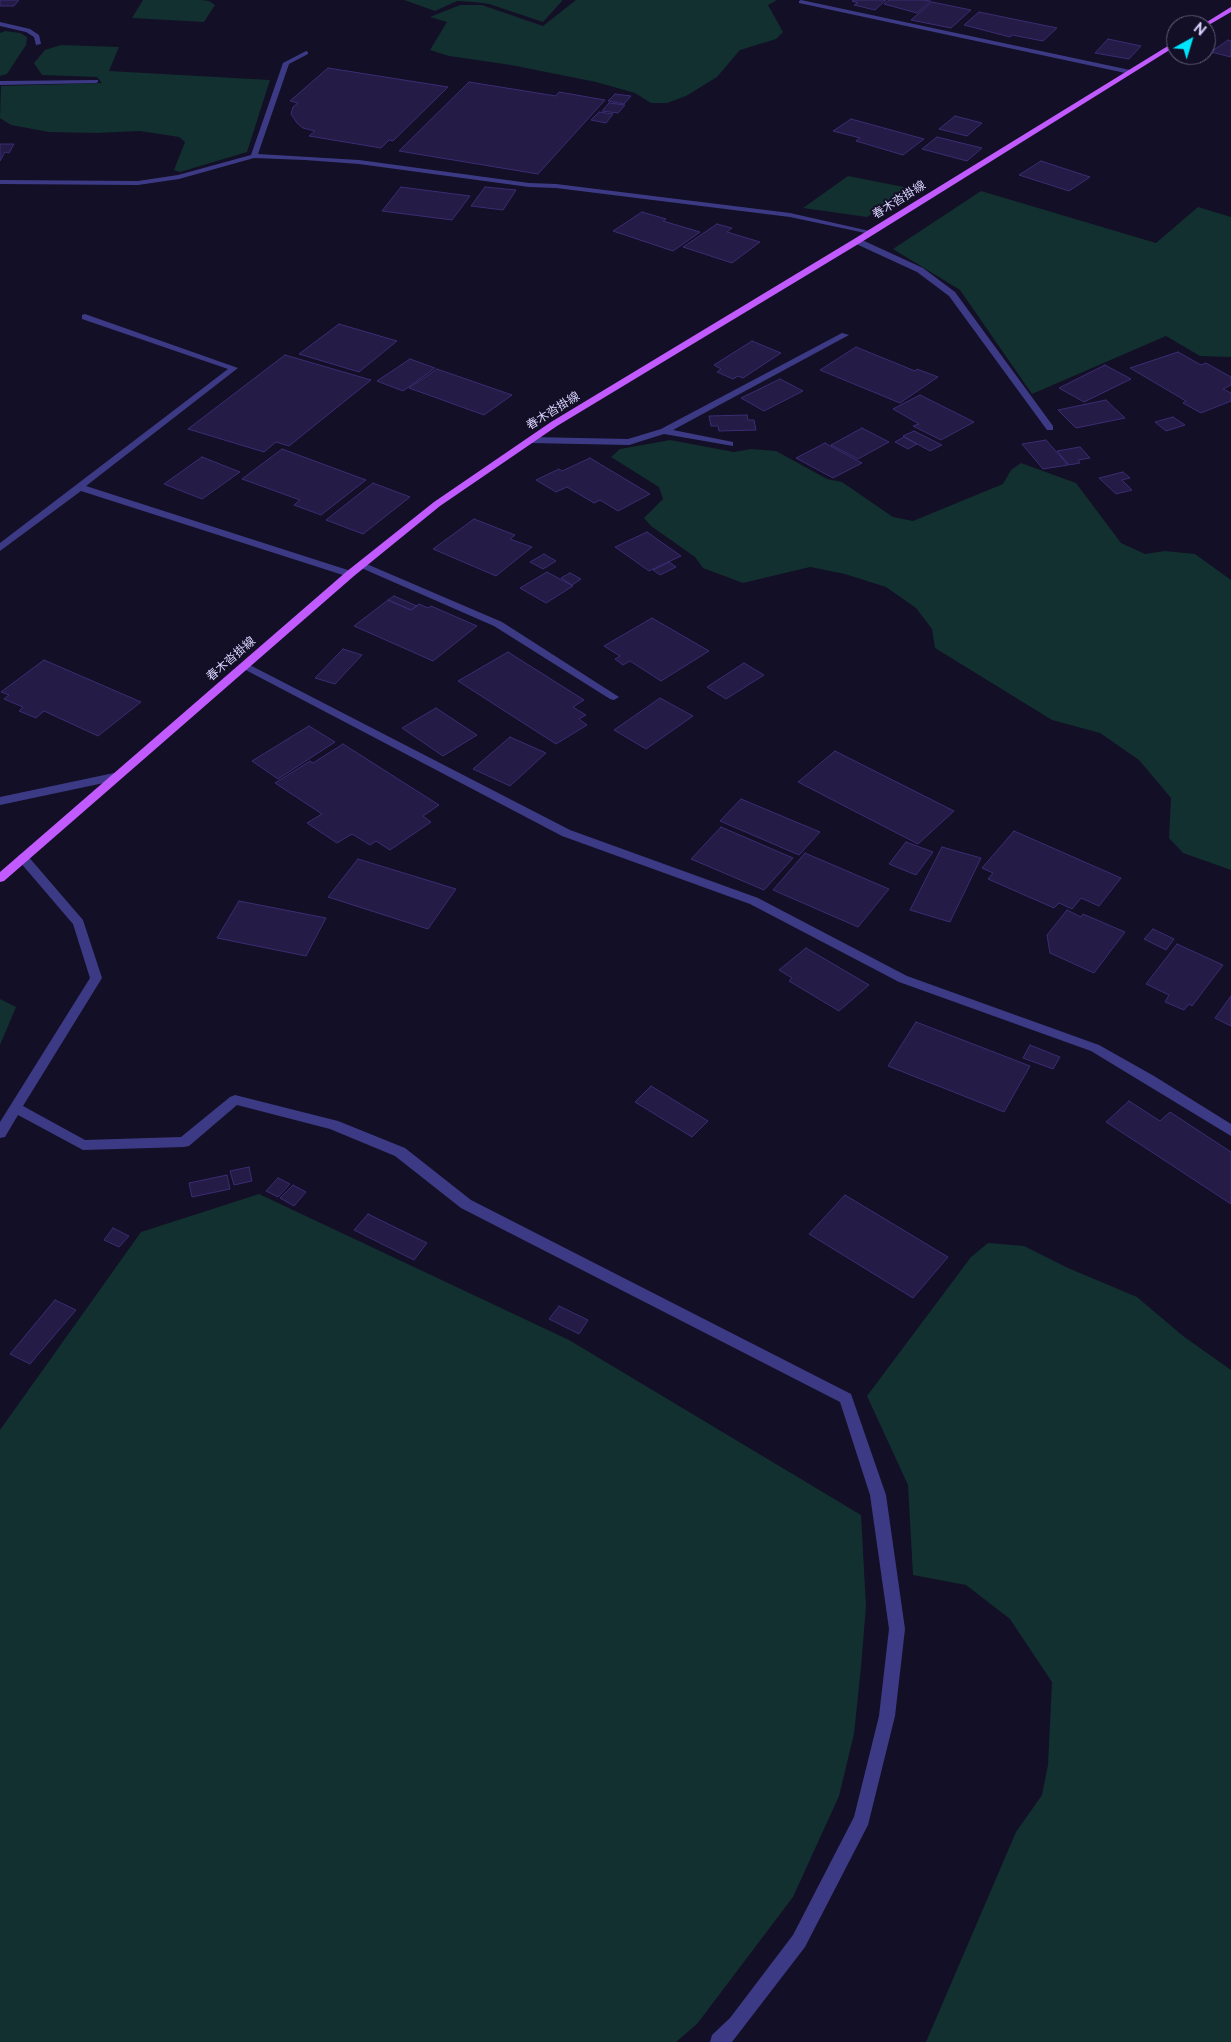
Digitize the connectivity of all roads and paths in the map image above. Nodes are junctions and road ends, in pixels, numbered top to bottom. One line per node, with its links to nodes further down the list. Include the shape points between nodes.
1 (801, 2): 8 (street)
2 (1231, 8): 3 (main road)
3 (1216, 18)
4 (0, 24): 5 (street, via 28,30 37,36)
5 (38, 44)
6 (1166, 49): 8 (main road, 春木沓掛線)
7 (306, 53): 11 (street, via 286,63)
8 (1130, 72): 13 (main road, 春木沓掛線)
9 (96, 81): 10 (street)
10 (0, 83)
11 (254, 156): 12 (street, via 138,183); 13 (street, via 342,160 780,214)
12 (0, 182)
13 (870, 232): 14 (main road, 春木沓掛線)
14 (857, 240): 17 (street, via 920,270 952,294); 19 (main road, 春木沓掛線)
15 (85, 317): 21 (street, via 234,368)
16 (845, 335): 18 (street)
17 (1050, 428)
18 (664, 431): 19 (street, via 629,442); 20 (street)
19 (531, 440): 23 (main road, 春木沓掛線, via 437,504)
20 (730, 444)
21 (79, 487): 22 (street); 24 (street)
22 (0, 548)
23 (362, 565): 24 (main road, 春木沓掛線); 26 (street, via 498,624)
24 (350, 574): 25 (main road, 春木沓掛線)
25 (244, 665): 27 (main road, 春木沓掛線); 32 (street, via 566,833 754,901 903,979 1095,1048 1149,1078)
26 (614, 697)
27 (114, 777): 28 (street); 29 (main road, 春木沓掛線)
28 (0, 801)
29 (23, 858): 30 (main road, 春木沓掛線); 31 (street, via 79,923 96,978)
30 (0, 878)
31 (16, 1108): 33 (street); 34 (street, via 83,1146 184,1142 235,1100 333,1124 400,1152 466,1204 846,1398 878,1495 897,1629 887,1716 862,1819 799,1941)
32 (1231, 1131)
33 (0, 1133)
34 (719, 2042)

